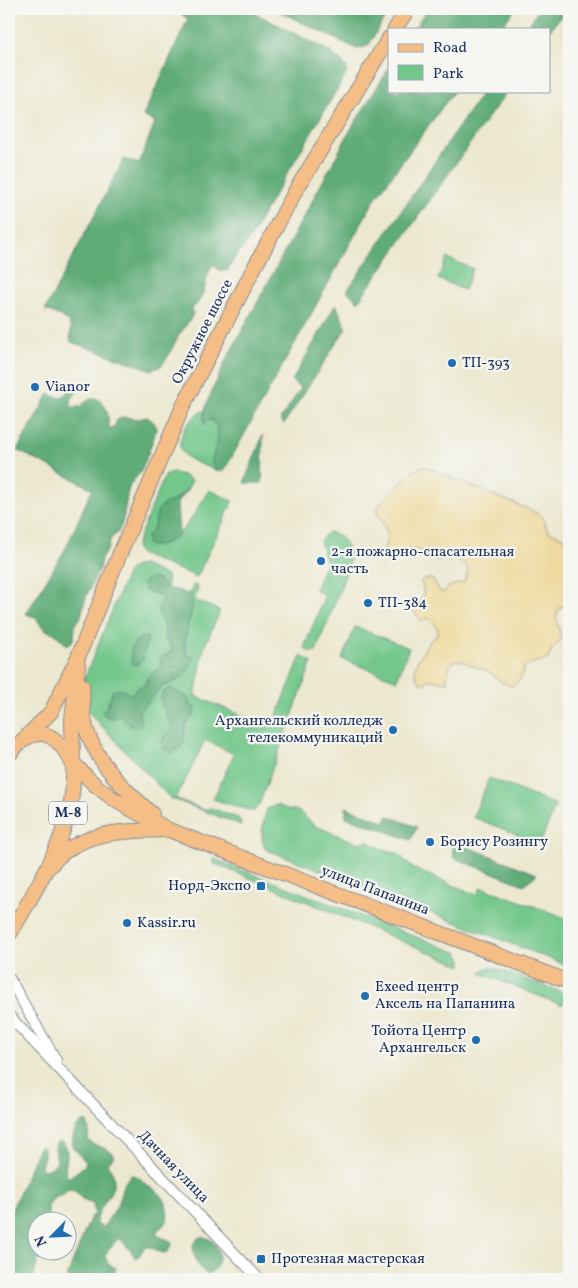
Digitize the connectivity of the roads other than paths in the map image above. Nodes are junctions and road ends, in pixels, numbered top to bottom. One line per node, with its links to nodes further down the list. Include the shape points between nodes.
1 (408, 9): 2 (main road)
2 (396, 28)
3 (388, 40): 4 (main road, Окружное шоссе, via 296,190 184,404)
4 (78, 657): 5 (main road, Окружное шоссе, via 51,712); 7 (main road, Окружное шоссе, via 72,720); 8 (main road, улица Папанина / М-8, via 86,726 95,751 115,780)
5 (23, 740): 6 (main road, Окружное шоссе); 7 (main road, М-8, via 46,735 57,741)
6 (9, 755)
7 (73, 764): 8 (main road, улица Папанина / М-8, via 116,800); 9 (main road, Окружное шоссе / М-8, via 70,807)
8 (169, 830): 9 (main road, улица Папанина / М-8, via 105,833 69,849); 12 (main road, улица Папанина / М-8)
9 (44, 873): 10 (main road, Окружное шоссе / М-8)
10 (9, 936)
11 (9, 978): 14 (street, Дачная улица)
12 (569, 982)
13 (9, 1016): 14 (street, Дачная улица)
14 (65, 1076): 15 (street, Дачная улица)
15 (259, 1279)

